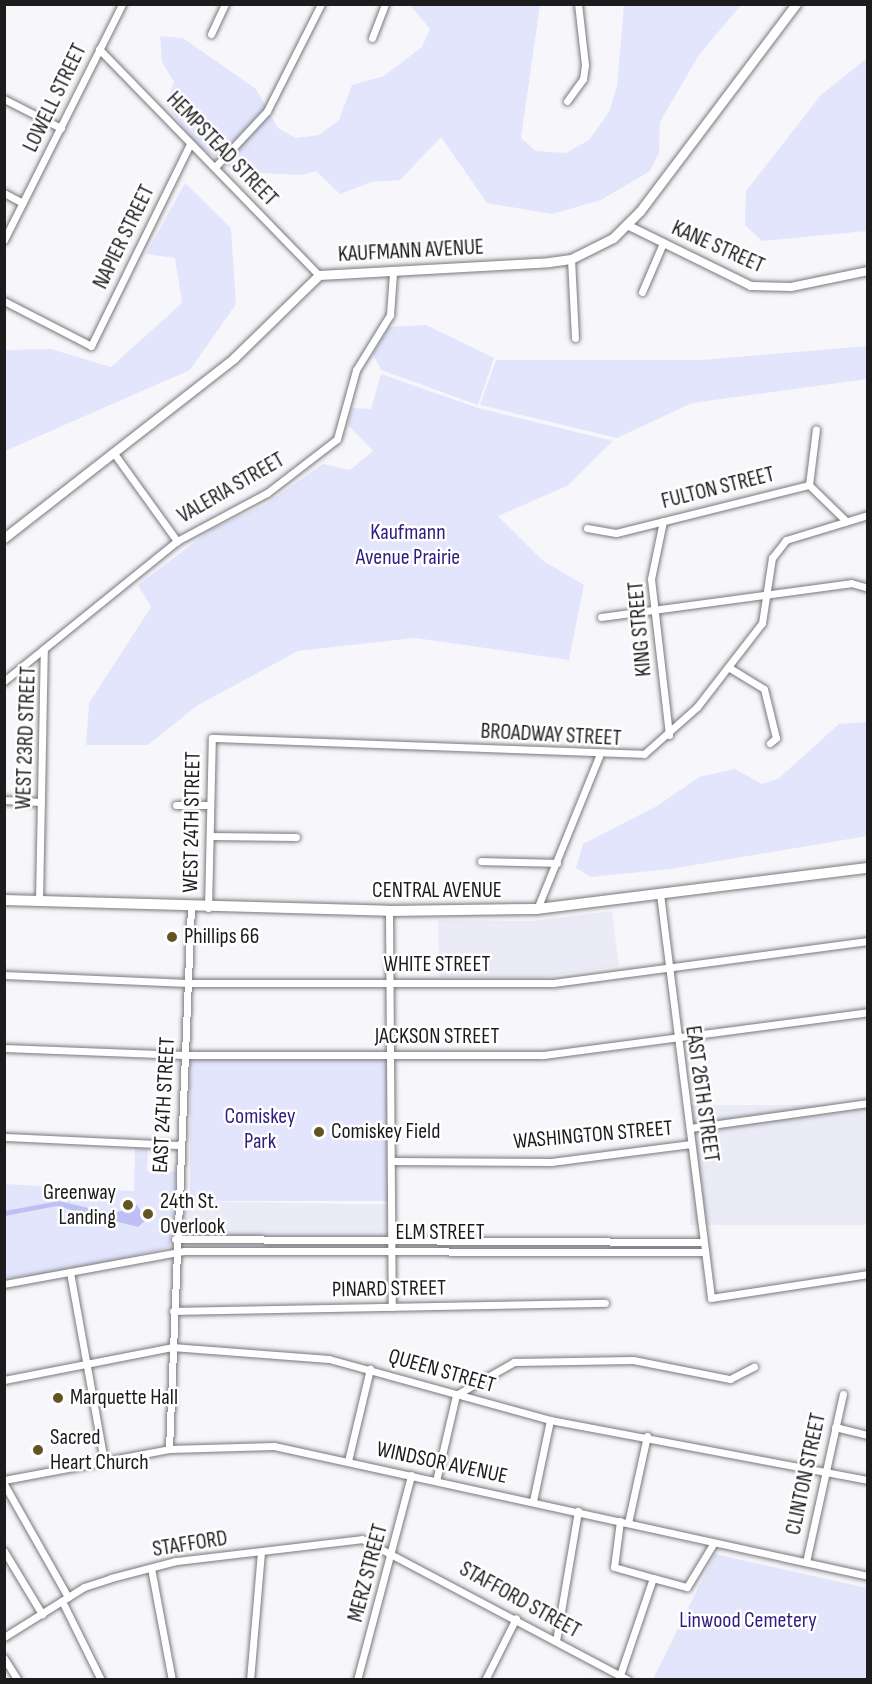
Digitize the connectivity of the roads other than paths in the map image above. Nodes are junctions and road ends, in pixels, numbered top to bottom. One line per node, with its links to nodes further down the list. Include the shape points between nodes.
1 (122, 4): 9 (street, LOWELL STREET)
2 (225, 4): 7 (street)
3 (321, 4): 14 (street, via 267,111)
4 (385, 4): 8 (street)
5 (578, 4): 11 (street, via 585,65 583,79)
6 (796, 4): 17 (main road, KAUFMANN AVENUE)
7 (211, 34)
8 (372, 38)
9 (99, 49): 12 (street, LOWELL STREET); 13 (street, HEMPSTEAD STREET)
10 (4, 99): 12 (street)
11 (567, 101)
12 (61, 128): 16 (street, LOWELL STREET)
13 (190, 144): 14 (street, HEMPSTEAD STREET); 25 (street, NAPIER STREET, via 91,346)
14 (215, 168): 23 (street, HEMPSTEAD STREET)
15 (4, 193): 16 (street)
16 (23, 203): 18 (street, LOWELL STREET)
17 (627, 225): 19 (street, KANE STREET); 20 (main road, KAUFMANN AVENUE)
18 (4, 240)
19 (663, 243): 21 (street, KANE STREET, via 770,289); 24 (street)
20 (571, 259): 22 (main road, KAUFMANN AVENUE); 26 (street)
21 (867, 271)
22 (393, 273): 23 (main road, KAUFMANN AVENUE); 35 (street, VALERIA STREET, via 390,315 356,370 337,439 267,493)
23 (319, 275): 28 (main road, KAUFMANN AVENUE, via 234,358)
24 (642, 292)
25 (4, 301)
26 (575, 338)
27 (816, 429): 29 (street)
28 (113, 452): 34 (main road, KAUFMANN AVENUE); 35 (street)
29 (809, 485): 31 (street, FULTON STREET); 32 (street, FULTON STREET)
30 (867, 515): 32 (street, BROADWAY STREET)
31 (663, 521): 33 (street, FULTON STREET, via 616,533); 38 (street, KING STREET, via 651,579)
32 (846, 521): 37 (street, BROADWAY STREET, via 786,540 772,558)
33 (587, 528)
34 (4, 538)
35 (177, 541): 40 (street, VALERIA STREET)
36 (867, 588): 37 (street, via 851,584)
37 (768, 596): 38 (street); 41 (street, BROADWAY STREET, via 762,623)
38 (654, 612): 39 (street); 43 (street, KING STREET)
39 (601, 617)
40 (44, 649): 42 (street, VALERIA STREET); 48 (street, WEST 23RD STREET)
41 (728, 668): 43 (street, BROADWAY STREET); 45 (street, via 765,689 776,738)
42 (4, 681)
43 (669, 735): 46 (street, BROADWAY STREET, via 634,758)
44 (212, 738): 46 (street, BROADWAY STREET); 50 (street, WEST 24TH STREET)
45 (770, 743)
46 (599, 756): 54 (street)
47 (4, 800): 48 (street)
48 (41, 802): 58 (street, WEST 23RD STREET)
49 (176, 805): 50 (street)
50 (210, 805): 51 (street, WEST 24TH STREET)
51 (210, 836): 52 (street); 60 (street, WEST 24TH STREET)
52 (296, 837)
53 (481, 861): 54 (street)
54 (557, 863): 61 (street)
55 (867, 868): 56 (main road, CENTRAL AVENUE)
56 (660, 894): 61 (main road, CENTRAL AVENUE); 64 (street, EAST 26TH STREET)
57 (4, 900): 58 (main road, CENTRAL AVENUE)
58 (39, 901): 59 (main road, CENTRAL AVENUE)
59 (191, 907): 60 (main road, CENTRAL AVENUE); 66 (street, EAST 24TH STREET)
60 (208, 908): 62 (main road, CENTRAL AVENUE)
61 (537, 909): 62 (main road, CENTRAL AVENUE)
62 (389, 911): 67 (street)
63 (867, 941): 64 (street, WHITE STREET)
64 (668, 966): 67 (street, WHITE STREET, via 553,983); 69 (street, EAST 26TH STREET)
65 (4, 975): 66 (street, WHITE STREET)
66 (188, 983): 67 (street, WHITE STREET); 71 (street, EAST 24TH STREET)
67 (389, 983): 72 (street)
68 (867, 1012): 69 (street, JACKSON STREET)
69 (676, 1038): 72 (street, JACKSON STREET, via 543,1055); 74 (street, EAST 26TH STREET)
70 (4, 1048): 71 (street, JACKSON STREET)
71 (185, 1055): 72 (street, JACKSON STREET); 77 (street, EAST 24TH STREET)
72 (389, 1056): 78 (street)
73 (867, 1103): 74 (street, WASHINGTON STREET)
74 (690, 1128): 76 (street, EAST 26TH STREET)
75 (4, 1137): 77 (street)
76 (691, 1144): 78 (street, WASHINGTON STREET, via 551,1162); 81 (street, EAST 26TH STREET)
77 (180, 1145): 79 (street, EAST 24TH STREET)
78 (391, 1161): 80 (street)
79 (176, 1239): 80 (street, ELM STREET); 83 (street, EAST 24TH STREET)
80 (393, 1240): 81 (street, ELM STREET); 82 (street)
81 (703, 1242): 84 (street, EAST 26TH STREET)
82 (393, 1250): 83 (street, ELM STREET); 84 (street, ELM STREET); 89 (street)
83 (175, 1252): 85 (street, ELM STREET); 90 (street, EAST 24TH STREET)
84 (704, 1252): 86 (street, EAST 26TH STREET, via 711,1298)
85 (70, 1272): 87 (street, ELM STREET); 92 (street)
86 (867, 1274)
87 (4, 1284)
88 (605, 1303): 89 (street, PINARD STREET)
89 (392, 1306): 90 (street, PINARD STREET)
90 (173, 1311): 91 (street, EAST 24TH STREET)
91 (172, 1347): 92 (street, QUEEN STREET); 94 (street, QUEEN STREET, via 329,1359); 102 (street, EAST 24TH STREET)
92 (86, 1364): 95 (street, QUEEN STREET); 103 (street)
93 (754, 1367): 97 (street, via 730,1379 633,1360 514,1362)
94 (370, 1369): 97 (street, QUEEN STREET); 104 (street)
95 (4, 1380)
96 (843, 1394): 99 (street, CLINTON STREET)
97 (456, 1395): 98 (street, QUEEN STREET); 108 (street)
98 (550, 1420): 100 (street, QUEEN STREET); 110 (street)
99 (835, 1427): 101 (street); 105 (street, CLINTON STREET)
100 (647, 1436): 105 (street, QUEEN STREET); 112 (street)
101 (867, 1436)
102 (169, 1449): 103 (street, WINDSOR AVENUE); 104 (street, WINDSOR AVENUE, via 274,1446)
103 (104, 1461): 109 (street, WINDSOR AVENUE)
104 (348, 1461): 106 (street, WINDSOR AVENUE)
105 (824, 1470): 107 (street, QUEEN STREET); 117 (street, CLINTON STREET)
106 (411, 1475): 108 (street, WINDSOR AVENUE); 116 (street, MERZ STREET)
107 (867, 1480)
108 (436, 1481): 110 (street, WINDSOR AVENUE)
109 (4, 1482): 121 (street)
110 (532, 1501): 111 (street, WINDSOR AVENUE)
111 (578, 1511): 112 (street, WINDSOR AVENUE); 125 (street)
112 (624, 1522): 113 (street, WINDSOR AVENUE); 120 (street, via 614,1567)
113 (713, 1544): 117 (street, WINDSOR AVENUE); 120 (street, via 687,1587)
114 (4, 1551): 122 (street)
115 (261, 1552): 116 (street, STAFFORD, via 362,1539); 118 (street, STAFFORD); 131 (street)
116 (394, 1552): 123 (street, STAFFORD STREET); 132 (street, MERZ STREET)
117 (806, 1562): 119 (street, WINDSOR AVENUE)
118 (151, 1568): 121 (street, STAFFORD, via 89,1585); 130 (street)
119 (867, 1576)
120 (653, 1578): 127 (street)
121 (65, 1599): 122 (street, STAFFORD); 129 (street)
122 (42, 1614): 124 (street, STAFFORD)
123 (516, 1618): 125 (street, STAFFORD STREET); 133 (street)
124 (4, 1637)
125 (556, 1641): 127 (street, STAFFORD STREET)
126 (4, 1659): 128 (street)
127 (620, 1675): 134 (street, STAFFORD STREET)
128 (18, 1680)
129 (101, 1680)
130 (172, 1680)
131 (250, 1680)
132 (357, 1680)
133 (485, 1680)
134 (628, 1680)

